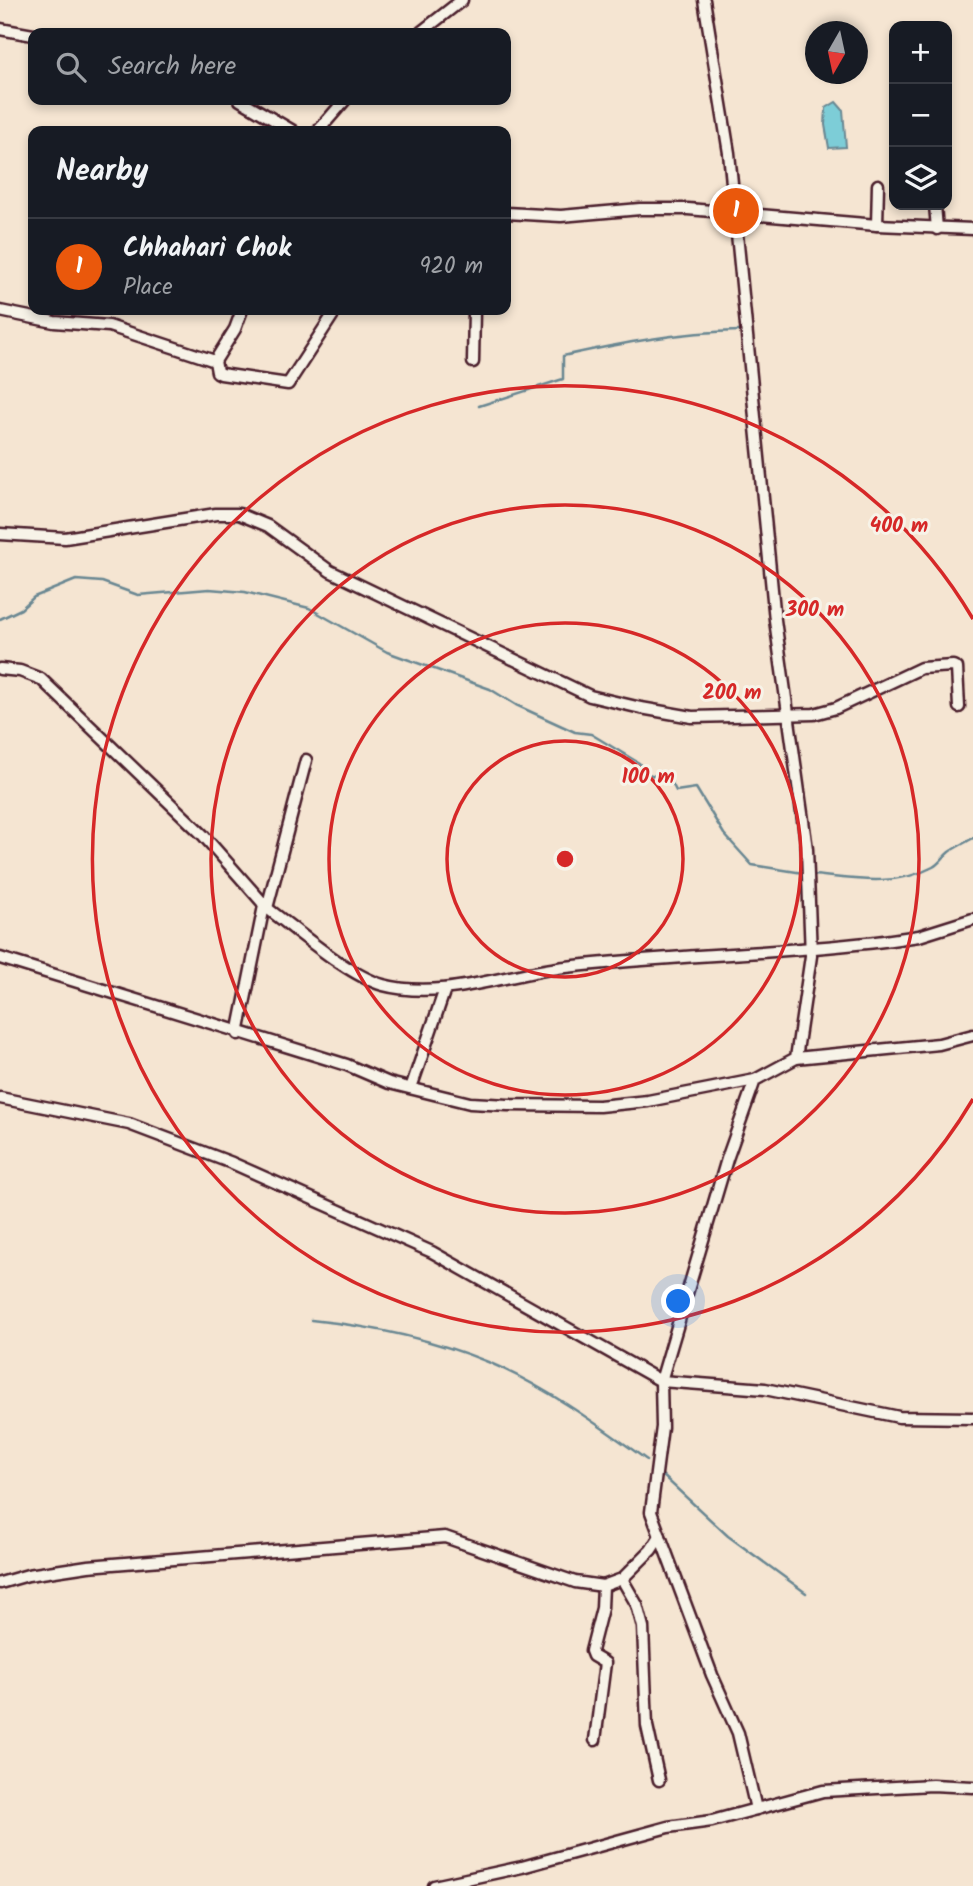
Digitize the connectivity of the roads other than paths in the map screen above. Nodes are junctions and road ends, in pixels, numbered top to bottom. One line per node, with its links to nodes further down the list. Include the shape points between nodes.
1 (462, 0): 3 (street)
2 (704, 0): 12 (street)
3 (426, 28)
4 (0, 29): 5 (street)
5 (28, 34)
6 (249, 105): 8 (street)
7 (341, 105): 9 (street)
8 (284, 126)
9 (322, 126)
10 (878, 185): 14 (street)
11 (935, 210): 15 (street)
12 (736, 212): 13 (street, via 640,209 561,216); 14 (street); 26 (street)
13 (511, 213)
14 (877, 225): 15 (street)
15 (937, 229): 16 (street)
16 (973, 229)
17 (0, 312): 21 (street, via 109,326)
18 (240, 315): 21 (street)
19 (333, 315): 21 (street, via 288,384 221,374)
20 (474, 315): 22 (street)
21 (215, 361)
22 (473, 362)
23 (0, 534): 26 (street, via 65,538 239,514 268,526 330,571 590,696 692,717)
24 (0, 669): 28 (street, via 41,679 203,835)
25 (959, 707): 26 (street, via 957,668 953,666 921,668 831,710)
26 (788, 716): 30 (street, via 807,849)
27 (306, 760): 28 (street)
28 (266, 907): 32 (street, via 365,979 385,986); 33 (street)
29 (973, 919): 30 (street, via 919,936)
30 (811, 948): 32 (street, via 563,967); 35 (street)
31 (0, 958): 33 (street)
32 (445, 989): 37 (street)
33 (238, 1034): 37 (street)
34 (973, 1035): 35 (street, via 939,1044)
35 (796, 1058): 36 (street)
36 (755, 1080): 37 (street, via 599,1106 470,1102); 39 (street)
37 (411, 1088)
38 (0, 1098): 39 (street, via 129,1124 232,1163 432,1252)
39 (661, 1381): 40 (street, via 765,1389 899,1417); 41 (street, via 662,1427 651,1512)
40 (973, 1418)
41 (660, 1536): 42 (street); 48 (street, via 738,1733)
42 (622, 1579): 44 (street); 46 (street, via 643,1627 647,1726)
43 (0, 1583): 44 (street, via 88,1566 445,1537 575,1582)
44 (603, 1586): 45 (street, via 603,1608 591,1651 606,1663)
45 (595, 1740)
46 (659, 1780)
47 (973, 1787): 48 (street, via 823,1791)
48 (756, 1809): 49 (street)
49 (434, 1886)

